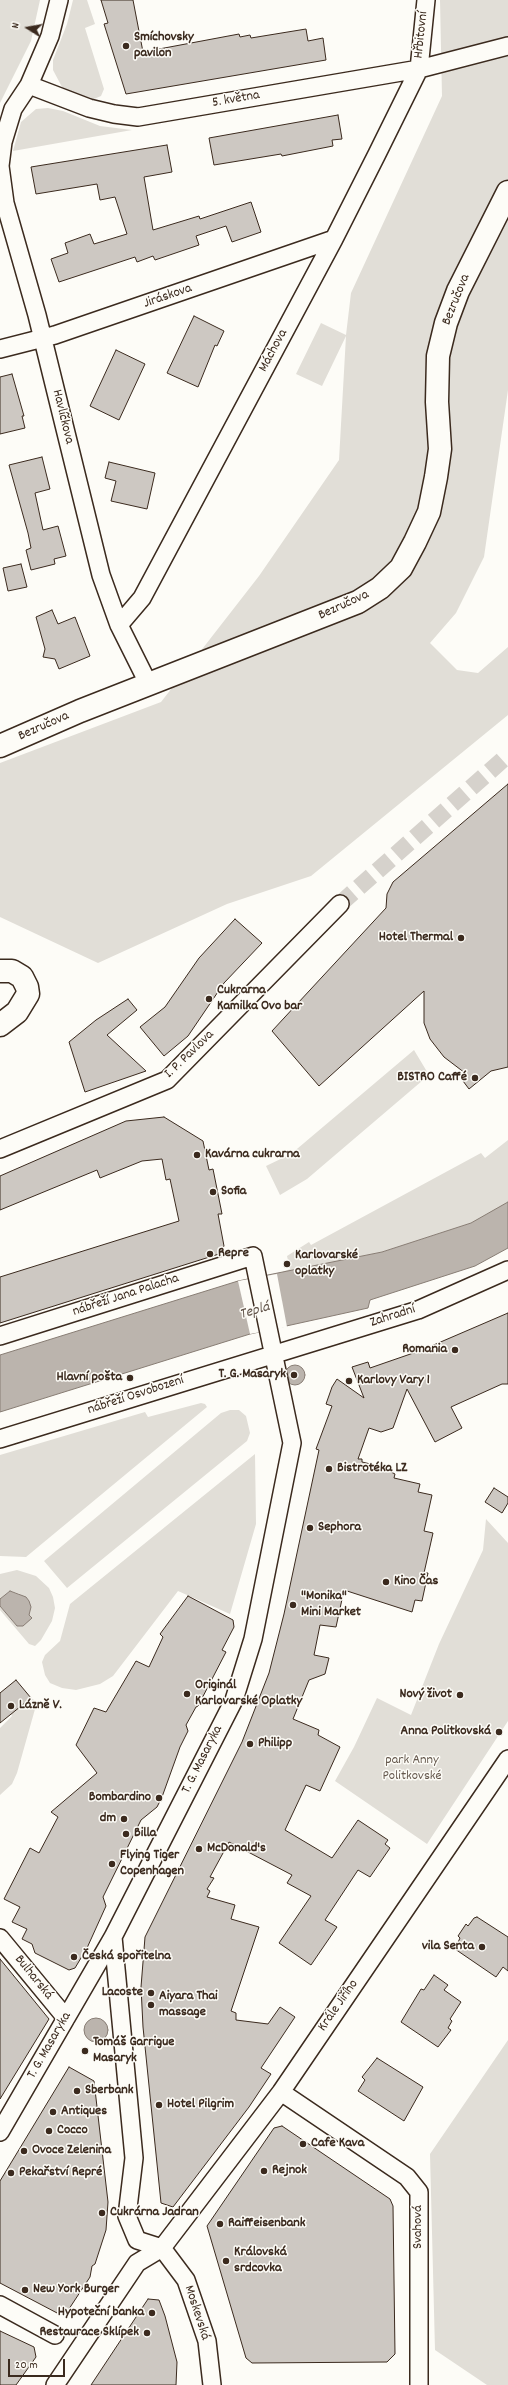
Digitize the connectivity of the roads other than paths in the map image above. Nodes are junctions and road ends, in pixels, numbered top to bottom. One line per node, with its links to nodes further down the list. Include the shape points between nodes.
1 (59, 0): 5 (street, via 50,36)
2 (426, 0): 4 (street, Hřbitovní)
3 (508, 46): 4 (street, 5. května)
4 (418, 69): 5 (street, 5. května, via 138,117 89,108); 7 (street, Máchova)
5 (29, 84): 8 (street, Havlíčkova, via 13,109 3,142 0,166 5,203)
6 (508, 192): 11 (street, Bezručova, via 458,292 446,323 438,356 440,449 436,477 429,512 401,568 380,588 358,602)
7 (334, 240): 8 (street, Jiráskova); 10 (street, Máchova, via 142,598)
8 (42, 338): 9 (street, Jiráskova); 10 (street, Havlíčkova, via 101,575)
9 (0, 349)
10 (119, 625): 11 (street, Havlíčkova)
11 (149, 685): 12 (street, Bezručova, via 80,711)
12 (0, 746)
13 (340, 904): 16 (street, I. P. Pavlova, via 167,1080)
14 (0, 971): 15 (street, via 12,971 22,977 28,994 17,1012)
15 (0, 1025)
16 (0, 1149)
17 (253, 1256): 19 (street, nábřeží Jana Palacha); 20 (street, T. G. Masaryka)
18 (508, 1270): 20 (street, Zahradní, via 418,1310)
19 (0, 1336)
20 (273, 1353): 21 (street, nábřeží Osvobození); 23 (street, T. G. Masaryka, via 292,1443 253,1639 234,1700)
21 (0, 1439)
22 (508, 1759): 26 (street, Krále Jiřího)
23 (113, 1937): 25 (street, T. G. Masaryka); 28 (street, via 134,2158 127,2216 137,2240)
24 (0, 1938): 25 (street, Bulharská)
25 (66, 2018): 27 (street, T. G. Masaryka)
26 (281, 2092): 28 (street, Krále Jiřího); 33 (street, Svahová, via 407,2177 419,2192)
27 (0, 2132)
28 (162, 2248): 31 (street, via 137,2263); 32 (street, Moskevská, via 186,2280 207,2341)
29 (0, 2305): 30 (street)
30 (55, 2335)
31 (55, 2385)
32 (212, 2385)
33 (419, 2385)

